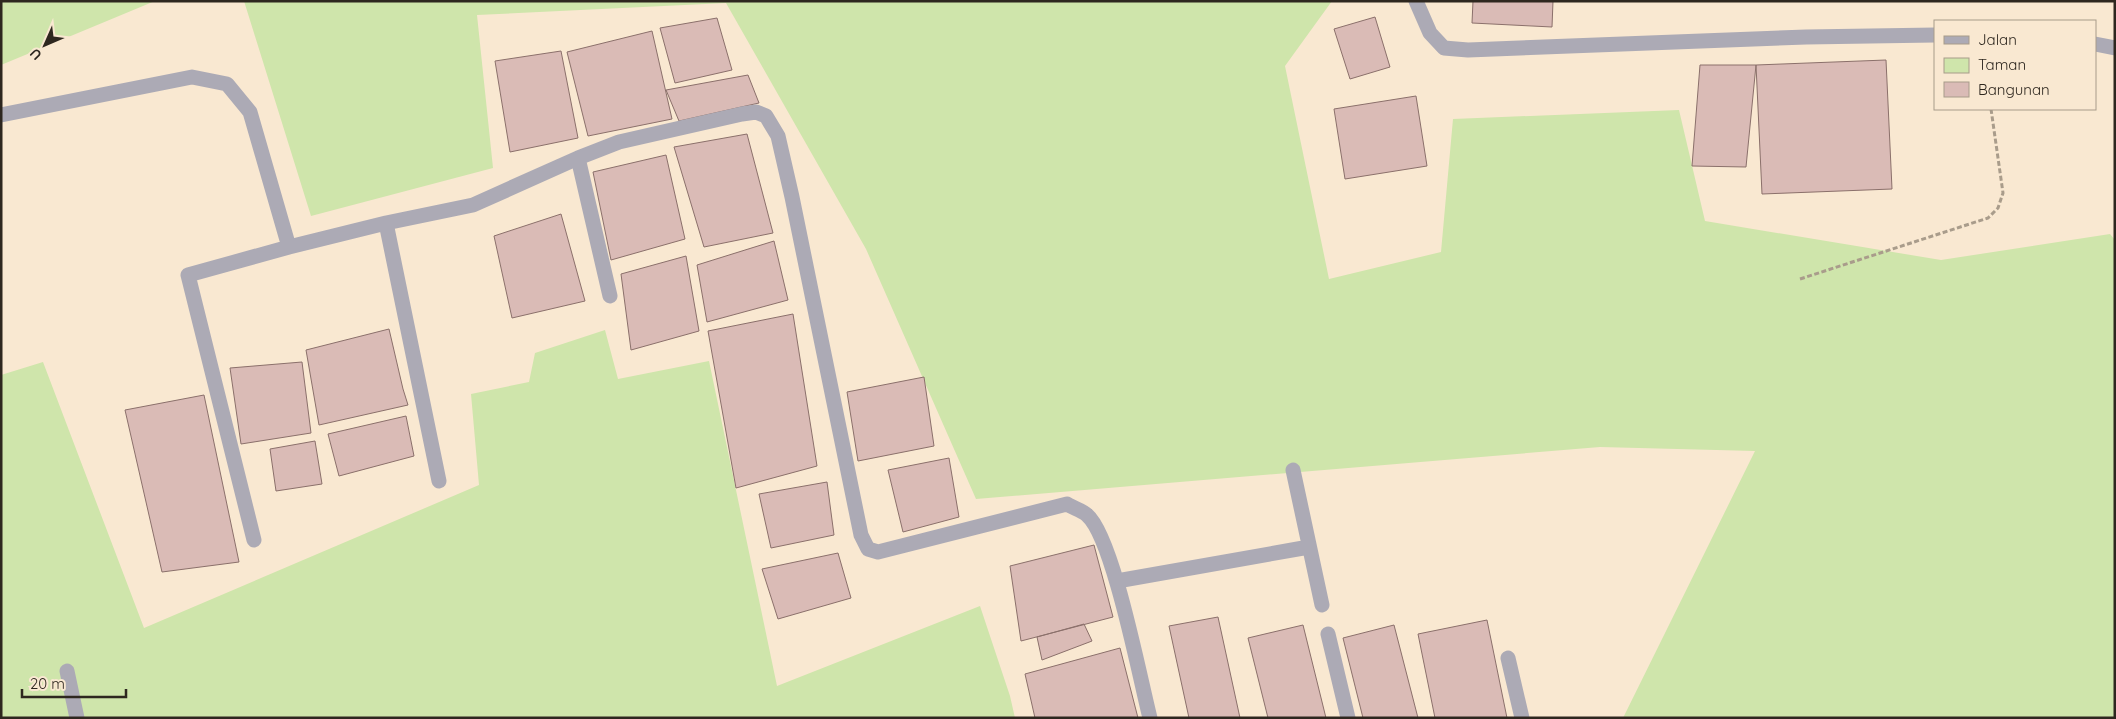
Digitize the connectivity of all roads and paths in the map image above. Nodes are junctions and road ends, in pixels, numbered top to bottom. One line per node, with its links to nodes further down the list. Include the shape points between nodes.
1 (1416, 1): 2 (street, via 1430,33 1444,48 1468,50)
2 (1934, 35)
3 (2096, 44): 4 (street)
4 (2115, 48)
5 (1991, 110): 10 (path, via 2003,193 1998,208 1988,218)
6 (1, 115): 9 (street, via 192,77 226,84 250,112)
7 (578, 158): 8 (street, via 472,205); 11 (street); 16 (street, via 619,142 714,120 756,112 766,116 778,136 860,535 868,549 878,552 1067,504 1088,515 1102,536)
8 (386, 223): 9 (street); 13 (street)
9 (289, 247): 14 (street, via 188,275)
10 (1800, 279)
11 (610, 296)
12 (1293, 470): 15 (street)
13 (439, 480)
14 (254, 540)
15 (1309, 547): 16 (street); 17 (street)
16 (1117, 581): 22 (street)
17 (1322, 605)
18 (1328, 634): 23 (street)
19 (1508, 658): 24 (street)
20 (67, 671): 21 (street)
21 (77, 718)
22 (1150, 718)
23 (1348, 718)
24 (1522, 718)

